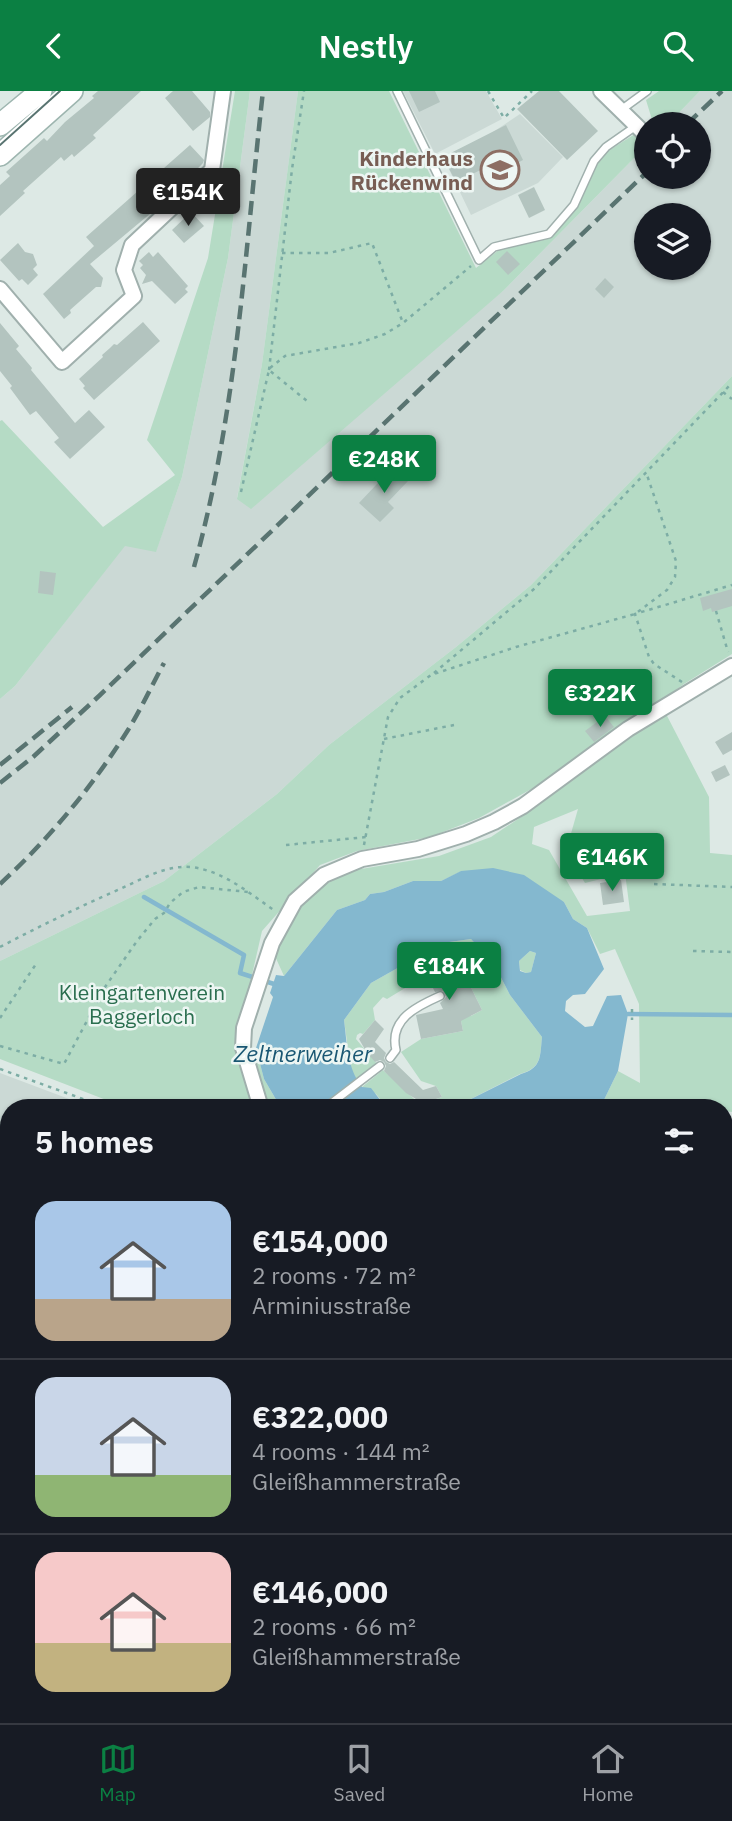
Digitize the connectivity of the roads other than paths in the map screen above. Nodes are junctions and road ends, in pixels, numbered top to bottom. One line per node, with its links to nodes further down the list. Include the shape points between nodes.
1 (41, 91): 8 (main road)
2 (72, 91): 11 (main road)
3 (223, 91): 13 (street, via 212,170 132,246 124,270 134,296 62,362)
4 (397, 91): 10 (lane, via 479,260 494,247 549,234 574,205 594,161 606,147)
5 (601, 91): 7 (street)
6 (647, 91): 7 (lane)
7 (621, 111): 9 (street)
8 (3, 118): 11 (street)
9 (634, 124)
10 (634, 134)
11 (22, 136): 12 (main road)
12 (0, 155)
13 (0, 289)
14 (730, 659): 18 (street, via 523,806 466,834 362,859 324,875 295,901 272,943 244,1028 243,1048)
15 (440, 996): 16 (lane, via 419,1006 394,1030 396,1050)
16 (390, 1058)
17 (380, 1066): 19 (lane)
18 (258, 1099)
19 (337, 1099)

